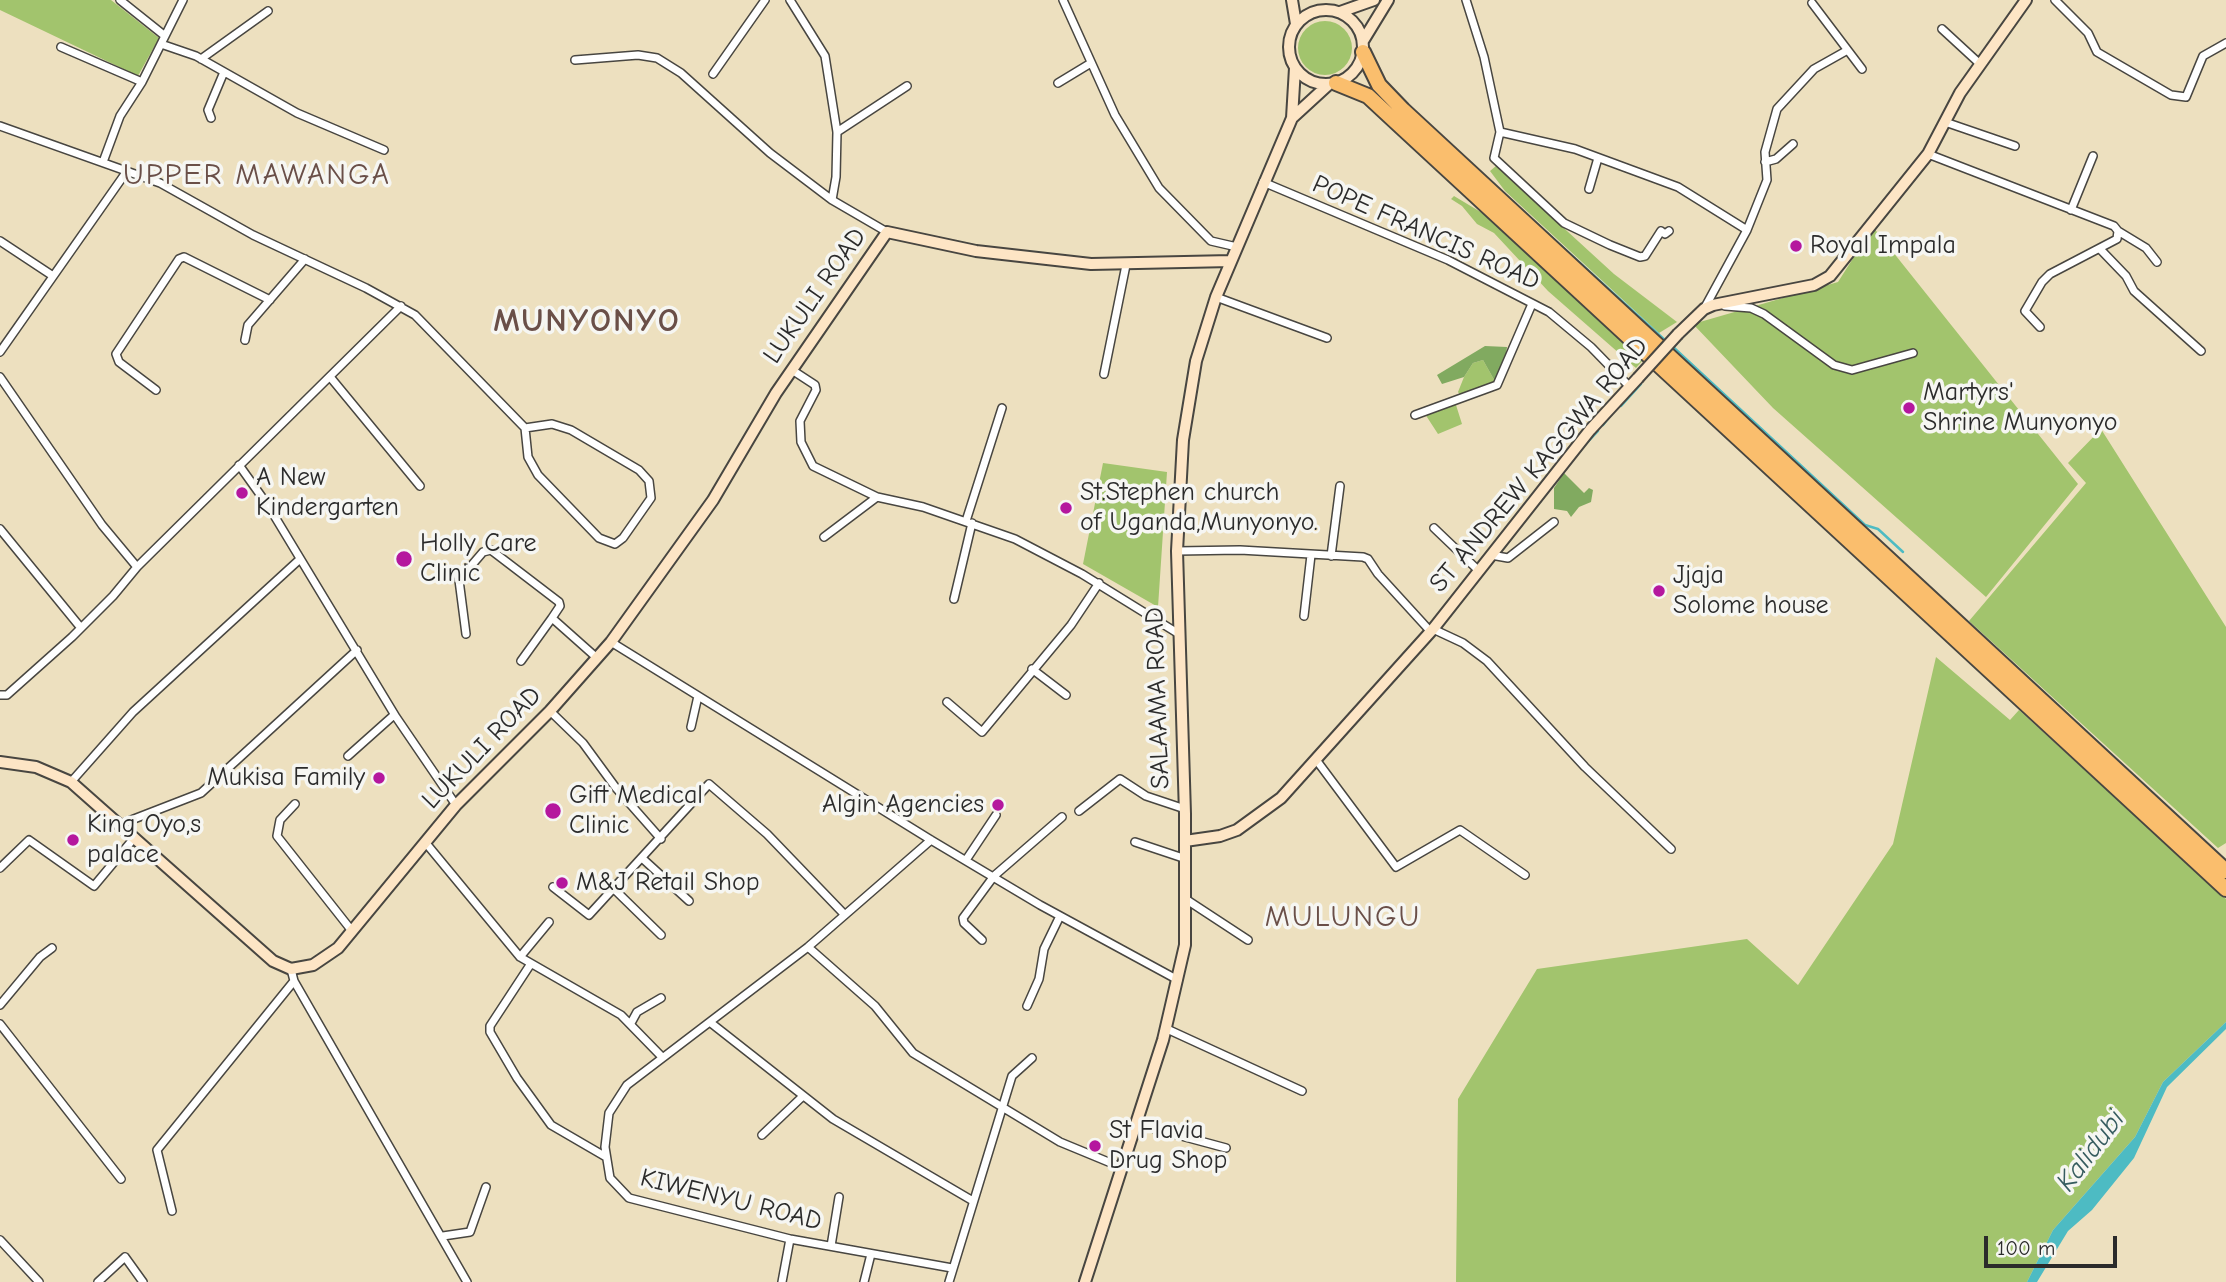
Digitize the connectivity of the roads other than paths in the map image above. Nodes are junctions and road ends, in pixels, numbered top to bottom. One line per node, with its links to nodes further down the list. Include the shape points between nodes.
1 (120, 0): 18 (street)
2 (183, 0): 18 (street)
3 (765, 0): 30 (street)
4 (790, 0): 39 (street, via 824,52)
5 (1063, 0): 25 (street)
6 (1293, 0): 16 (street)
7 (1318, 0): 15 (street)
8 (1374, 0): 15 (street)
9 (1388, 0): 20 (street)
10 (1466, 0): 40 (street)
11 (2026, 0): 26 (street)
12 (2055, 0): 19 (street, via 2088,33 2097,52 2171,95 2186,97 2203,56)
13 (1812, 3): 22 (street)
14 (268, 11): 23 (street)
15 (1334, 11): 16 (street, via 1310,12); 20 (street, via 1355,23)
16 (1296, 24): 27 (street, via 1288,46)
17 (1942, 29): 26 (street)
18 (163, 40): 23 (street); 31 (street)
19 (2226, 43)
20 (1363, 46): 33 (street, via 1354,71); 118 (highway, via 1379,85 1403,110)
21 (61, 47): 31 (street)
22 (1846, 51): 28 (street); 48 (street, via 1814,69 1777,109)
23 (201, 59): 29 (street)
24 (575, 60): 52 (street, via 657,58)
25 (1091, 63): 32 (street); 59 (street, via 1115,115 1159,188 1211,241)
26 (1980, 64): 37 (street)
27 (1295, 68): 33 (street, via 1313,82); 36 (street, SALAAMA ROAD)
28 (1862, 69)
29 (224, 72): 35 (street, via 208,110); 43 (street, via 297,113)
30 (713, 74)
31 (142, 82): 47 (street, via 120,116)
32 (1058, 83)
33 (1332, 84): 36 (street, SALAAMA ROAD); 118 (highway, via 1368,96)
34 (907, 86): 39 (street)
35 (211, 118)
36 (1292, 118): 50 (street, SALAAMA ROAD)
37 (1945, 122): 42 (street); 44 (street)
38 (0, 127): 47 (street)
39 (837, 132): 52 (street)
40 (1500, 132): 46 (street); 55 (street, via 1494,158 1564,223 1640,257 1661,231)
41 (1794, 144): 48 (street)
42 (2015, 146)
43 (384, 150)
44 (1928, 154): 53 (street); 70 (street, via 1830,276 1814,285)
45 (2093, 156): 53 (street)
46 (1598, 158): 51 (street); 54 (street, via 1678,187)
47 (103, 162): 49 (street)
48 (1765, 162): 54 (street, via 1767,180)
49 (127, 172): 61 (street, via 160,183); 65 (street)
50 (1263, 182): 59 (street, SALAAMA ROAD); 68 (street, POPE FRANCIS ROAD, via 1448,260)
51 (1589, 189)
52 (832, 200): 57 (street)
53 (2071, 210): 56 (street)
54 (1747, 230): 70 (street)
55 (1669, 231)
56 (2118, 231): 60 (street, via 2117,239); 63 (street, via 2146,248)
57 (887, 232): 64 (street, via 976,251); 77 (street, LUKULI ROAD)
58 (0, 241): 65 (street)
59 (1237, 247): 62 (street, SALAAMA ROAD)
60 (2100, 249): 71 (street, via 2042,282 2025,311); 74 (street, via 2134,291)
61 (304, 259): 67 (street); 69 (street)
62 (1231, 261): 64 (street); 66 (street, SALAAMA ROAD)
63 (2157, 262)
64 (1126, 265): 78 (street)
65 (52, 276): 75 (street)
66 (1216, 297): 72 (street); 95 (street, SALAAMA ROAD, via 1188,402)
67 (270, 300): 73 (street, via 248,325); 82 (street, via 184,257 179,259 116,354 119,362)
68 (1532, 304): 81 (street, POPE FRANCIS ROAD, via 1564,323); 84 (street, via 1497,385)
69 (401, 306): 80 (street); 85 (street)
70 (1709, 307): 76 (street, via 1751,308 1815,354 1852,370); 81 (street, ST ANDREW KAGGWA ROAD, bridge)
71 (2040, 327)
72 (1327, 338)
73 (246, 340)
74 (2201, 351)
75 (0, 352)
76 (1913, 352)
77 (792, 370): 89 (street, via 815,385 800,421 801,442 813,466); 110 (street, LUKULI ROAD, via 713,500)
78 (1104, 374)
79 (0, 377): 100 (street, via 102,525)
80 (331, 378): 86 (street); 87 (street)
81 (1630, 387): 97 (street, ST ANDREW KAGGWA ROAD)
82 (156, 390)
83 (1002, 408): 90 (street)
84 (1415, 415)
85 (526, 428): 85 (street, via 528,457 538,475 599,538 615,544 623,538 651,498 649,481 639,470 571,430 552,424)
86 (239, 465): 99 (street); 100 (street)
87 (420, 486)
88 (1340, 486): 98 (street)
89 (877, 497): 90 (street); 94 (street)
90 (969, 522): 102 (street, via 1015,539); 103 (street)
91 (1553, 522): 97 (street, via 1508,558)
92 (1434, 528): 101 (street)
93 (0, 529): 106 (street)
94 (824, 537)
95 (1177, 551): 96 (street); 109 (street, SALAAMA ROAD)
96 (1311, 555): 98 (street); 104 (street)
97 (1491, 555): 101 (street, ST ANDREW KAGGWA ROAD)
98 (1331, 556): 107 (street, via 1368,559)
99 (300, 559): 111 (street); 126 (street, via 133,712)
100 (137, 567): 106 (street)
101 (1479, 571): 107 (street, ST ANDREW KAGGWA ROAD)
102 (1099, 583): 109 (street); 114 (street, via 1071,625)
103 (954, 598)
104 (1304, 615)
105 (552, 618): 108 (street, via 559,602 487,550 459,580); 112 (street); 113 (street)
106 (81, 628): 115 (street, via 7,695)
107 (1432, 631): 124 (street, ST ANDREW KAGGWA ROAD); 140 (street, via 1463,643 1487,661 1585,767)
108 (466, 634)
109 (1179, 634): 129 (street, SALAAMA ROAD)
110 (611, 642): 112 (street, LUKULI ROAD); 117 (street)
111 (358, 650): 121 (street); 133 (street, via 201,793)
112 (597, 657): 120 (street, LUKULI ROAD)
113 (521, 661)
114 (1032, 669): 116 (street); 119 (street, via 982,732)
115 (0, 695)
116 (1066, 695)
117 (698, 696): 122 (street); 136 (street)
118 (2028, 698): 145 (highway); 150 (highway)
119 (947, 702)
120 (550, 711): 128 (street, LUKULI ROAD); 135 (street, via 583,743)
121 (394, 715): 123 (street); 128 (street)
122 (691, 727)
123 (348, 756)
124 (1317, 761): 137 (street, ST ANDREW KAGGWA ROAD, via 1248,824 1220,836); 146 (street, via 1396,867 1460,830)
125 (0, 762): 126 (street, via 36,768)
126 (71, 782): 133 (street)
127 (295, 804): 156 (street, via 280,820 277,836)
128 (456, 805): 138 (street, LUKULI ROAD)
129 (1185, 809): 130 (street, via 1146,796 1120,779); 137 (street, SALAAMA ROAD)
130 (1079, 811)
131 (996, 815): 143 (street)
132 (1062, 817): 147 (street)
133 (121, 824): 134 (street)
134 (135, 837): 144 (street, via 94,886 29,841); 164 (street, via 262,952)
135 (661, 839): 141 (street); 153 (street, via 709,784 775,841)
136 (931, 840): 143 (street); 153 (street, KIWENYU ROAD)
137 (1185, 841): 142 (street, SALAAMA ROAD)
138 (425, 842): 156 (street, LUKULI ROAD); 162 (street)
139 (1135, 842): 142 (street)
140 (1671, 849)
141 (643, 859): 149 (street); 152 (street)
142 (1186, 859): 151 (street, SALAAMA ROAD)
143 (966, 860): 147 (street)
144 (0, 868)
145 (2226, 872)
146 (1525, 875)
147 (994, 876): 154 (street); 158 (street, via 963,919)
148 (553, 887): 149 (street, via 586,915)
149 (614, 889): 157 (street)
150 (2226, 889)
151 (1187, 900): 159 (street); 166 (street, SALAAMA ROAD)
152 (688, 901)
153 (844, 914): 160 (street, KIWENYU ROAD)
154 (1060, 916): 166 (street); 169 (street, via 1044,949 1039,979)
155 (549, 922): 162 (street)
156 (352, 931): 164 (street, LUKULI ROAD, via 328,957)
157 (662, 935)
158 (982, 940)
159 (1248, 940)
160 (808, 947): 171 (street, KIWENYU ROAD); 178 (street, via 874,1006 909,1050)
161 (52, 948): 168 (street)
162 (520, 957): 163 (street)
163 (530, 965): 170 (street); 182 (street, via 490,1026 491,1032 551,1125)
164 (291, 969): 165 (street)
165 (294, 981): 188 (street, via 157,1150); 189 (street)
166 (1180, 981): 173 (street, SALAAMA ROAD)
167 (662, 998): 170 (street, via 638,1012)
168 (0, 1005)
169 (1027, 1006)
170 (631, 1023): 174 (street)
171 (711, 1023): 174 (street, KIWENYU ROAD); 177 (street)
172 (0, 1024): 184 (street)
173 (1167, 1029): 176 (street); 179 (street, SALAAMA ROAD)
174 (662, 1058): 182 (street, KIWENYU ROAD, via 614,1100 606,1125)
175 (1032, 1058): 178 (street, via 1012,1076)
176 (1302, 1091)
177 (803, 1096): 180 (street); 187 (street, via 846,1127)
178 (1003, 1109): 183 (street, via 1080,1152); 187 (street)
179 (1137, 1124): 181 (street); 183 (street, SALAAMA ROAD)
180 (762, 1135)
181 (1226, 1148)
182 (606, 1157): 190 (street, KIWENYU ROAD, via 610,1178 629,1198)
183 (1124, 1168): 202 (street, SALAAMA ROAD)
184 (121, 1179)
185 (486, 1187): 189 (street, via 470,1232)
186 (839, 1196): 192 (street)
187 (973, 1201): 194 (street)
188 (173, 1211)
189 (443, 1236): 198 (street)
190 (790, 1239): 192 (street, KIWENYU ROAD); 199 (street)
191 (0, 1240): 195 (street)
192 (831, 1246): 193 (street, KIWENYU ROAD)
193 (871, 1254): 194 (street, KIWENYU ROAD); 200 (street)
194 (951, 1268): 201 (street)
195 (39, 1282)
196 (98, 1282): 197 (street, via 125,1256)
197 (143, 1282)
198 (467, 1282)
199 (782, 1282)
200 (864, 1282)
201 (949, 1282)
202 (1085, 1282)

